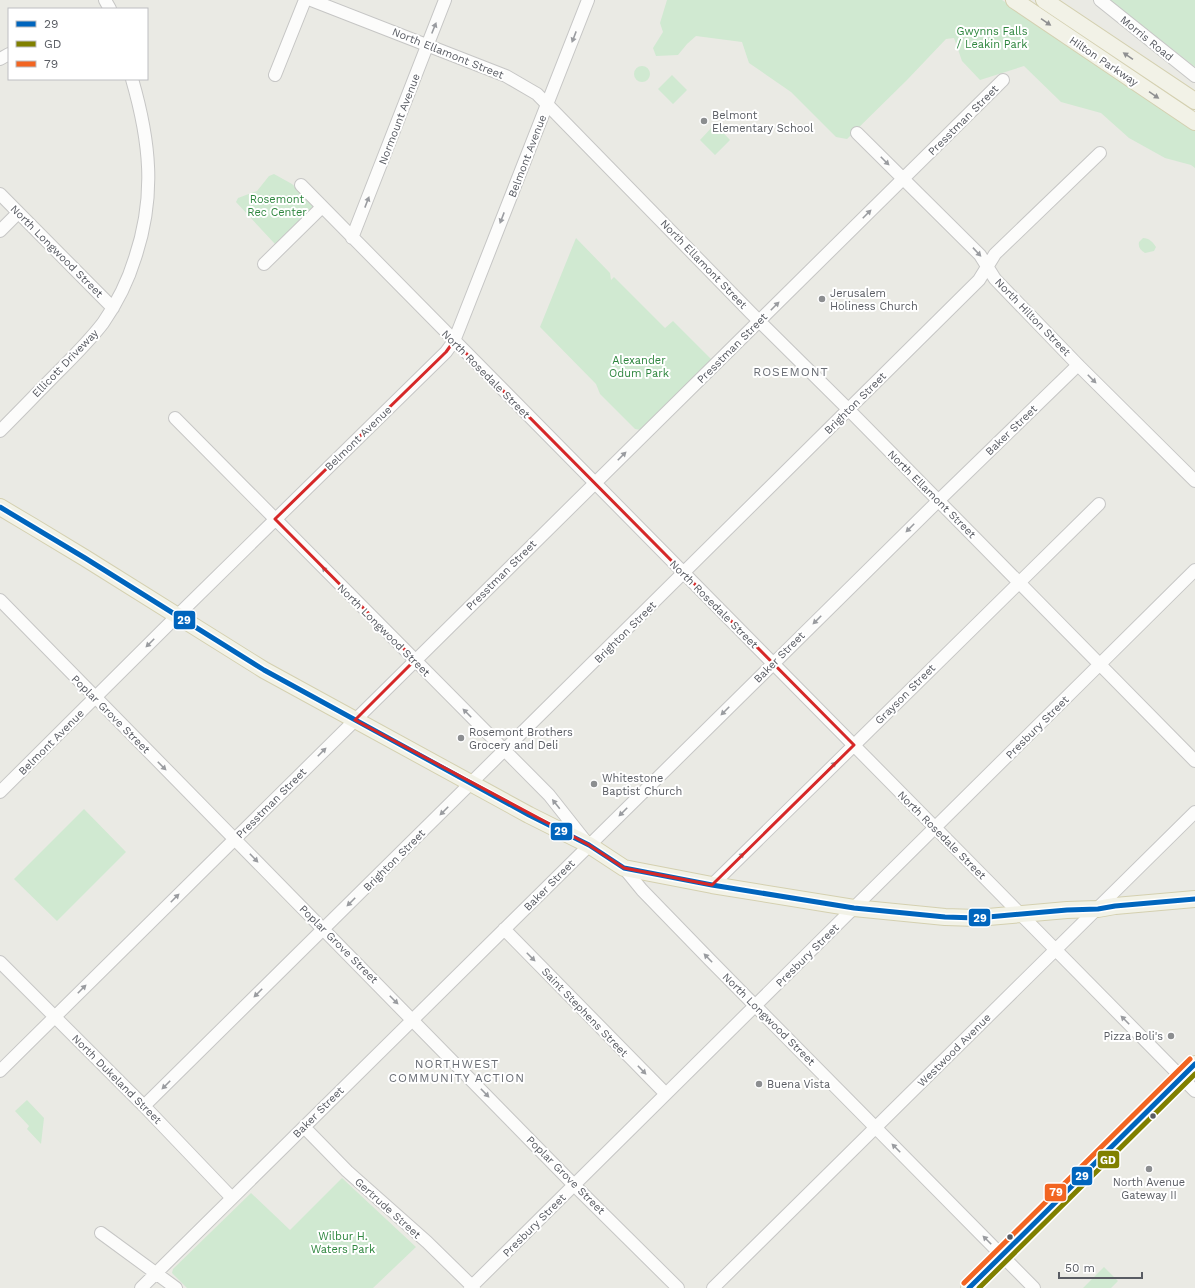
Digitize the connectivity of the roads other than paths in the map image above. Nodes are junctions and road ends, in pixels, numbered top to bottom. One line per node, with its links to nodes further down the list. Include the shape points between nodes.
1 (305, 0): 9 (street)
2 (311, 0): 8 (street, North Ellamont Street)
3 (445, 0): 8 (street, Normount Avenue, one-way to 3)
4 (588, 0): 14 (street, Belmont Avenue, one-way to 14)
5 (1014, 0): 15 (main road, Hilton Parkway, one-way to 15)
6 (1044, 0): 13 (main road, Hilton Parkway, one-way to 6)
7 (1100, 0): 10 (street, Morris Road)
8 (428, 44): 14 (street, North Ellamont Street, via 506,76 537,94); 24 (street, Normount Avenue, one-way to 8)
9 (275, 75)
10 (1195, 76)
11 (132, 80): 27 (street, Ellicott Driveway, via 145,132 148,204 142,236 131,270)
12 (1003, 80): 18 (street, Presstman Street)
13 (1195, 101)
14 (547, 104): 28 (street, North Ellamont Street); 29 (street, Belmont Avenue, one-way to 29)
15 (1195, 122)
16 (857, 133): 18 (street, North Hilton Street, one-way to 18)
17 (1100, 153): 26 (street, Brighton Street, via 995,254)
18 (903, 179): 26 (street, North Hilton Street, one-way to 26, via 980,255); 28 (street, Presstman Street, one-way to 18)
19 (301, 186): 21 (street, North Rosedale Street)
20 (0, 194): 22 (street, North Longwood Street)
21 (322, 207): 24 (street, North Rosedale Street); 25 (street)
22 (18, 213): 23 (street); 27 (street, North Longwood Street)
23 (0, 231)
24 (352, 238): 29 (street, North Rosedale Street)
25 (264, 264)
26 (987, 267): 30 (street, North Hilton Street); 31 (street, Brighton Street, via 980,280)
27 (113, 308): 33 (street, Ellicott Driveway, via 88,342)
28 (759, 321): 31 (street, North Ellamont Street); 35 (street, Presstman Street, one-way to 28)
29 (454, 341): 35 (street, North Rosedale Street); 39 (street, Belmont Avenue, via 446,352)
30 (1078, 365): 34 (street, North Hilton Street, one-way to 34); 36 (street, Baker Street)
31 (848, 410): 36 (street, North Ellamont Street); 41 (street, Brighton Street)
32 (175, 418): 39 (street, North Longwood Street)
33 (0, 431)
34 (1195, 482)
35 (594, 483): 41 (street, North Rosedale Street); 45 (street, Presstman Street)
36 (938, 501): 42 (street, North Ellamont Street); 46 (street, Baker Street, one-way to 46)
37 (1099, 504): 42 (street, Grayson Street)
38 (0, 508): 44 (main road)
39 (275, 519): 44 (street, Belmont Avenue); 45 (street, North Longwood Street, one-way to 39)
40 (1195, 570): 47 (street, Presbury Street)
41 (684, 573): 46 (street, North Rosedale Street); 51 (street, Brighton Street)
42 (1019, 582): 47 (street, North Ellamont Street); 50 (street, Grayson Street)
43 (1, 602): 48 (street, Poplar Grove Street)
44 (177, 616): 48 (street, Belmont Avenue, one-way to 48); 49 (main road, via 264,670)
45 (415, 660): 49 (street, Presstman Street); 51 (street, North Longwood Street, one-way to 45)
46 (773, 664): 50 (street, North Rosedale Street); 58 (street, Baker Street, one-way to 58)
47 (1100, 665): 52 (street, North Ellamont Street); 56 (street, Presbury Street)
48 (95, 698): 54 (street, Belmont Avenue); 57 (street, Poplar Grove Street, one-way to 57)
49 (355, 720): 53 (main road); 57 (street, Presstman Street, one-way to 49)
50 (854, 745): 56 (street, North Rosedale Street); 60 (street, Grayson Street, one-way to 50)
51 (505, 750): 53 (street, Brighton Street); 58 (street, North Longwood Street, one-way to 51, via 549,795)
52 (1195, 761)
53 (471, 784): 58 (main road); 65 (street, Brighton Street, one-way to 65)
54 (0, 792)
55 (1195, 812): 63 (street, Westwood Avenue)
56 (935, 828): 62 (street, Presbury Street); 64 (street, North Rosedale Street)
57 (235, 839): 65 (street, Poplar Grove Street, one-way to 65); 70 (street, Presstman Street, one-way to 57)
58 (589, 845): 59 (main road); 66 (street, Baker Street)
59 (624, 868): 60 (main road); 69 (street, North Longwood Street, one-way to 59, via 642,890)
60 (712, 884): 62 (main road)
61 (1195, 899): 63 (main road)
62 (854, 908): 64 (main road, via 945,917 978,918); 69 (street, Presbury Street)
63 (1098, 908): 64 (main road); 67 (street, Westwood Avenue)
64 (1020, 914): 67 (street, North Rosedale Street)
65 (324, 929): 71 (street, Poplar Grove Street, one-way to 71); 77 (street, Brighton Street, one-way to 77)
66 (504, 929): 71 (street, Baker Street); 76 (street, Saint Stephens Street, one-way to 76)
67 (1055, 950): 74 (street, North Rosedale Street, one-way to 67); 79 (street, Westwood Avenue)
68 (0, 962): 70 (street, North Dukeland Street)
69 (755, 1006): 76 (street, Presbury Street); 79 (street, North Longwood Street)
70 (55, 1017): 73 (street, Presstman Street); 77 (street, North Dukeland Street)
71 (413, 1019): 78 (street, Baker Street); 80 (street, Poplar Grove Street, one-way to 80)
72 (1195, 1064): 74 (main road)
73 (0, 1071)
74 (1182, 1078): 75 (street, North Rosedale Street); 83 (main road)
75 (1195, 1091)
76 (666, 1094): 80 (street, Presbury Street)
77 (144, 1106): 81 (street, North Dukeland Street)
78 (304, 1126): 81 (street, Baker Street); 85 (street, Gertrude Street, via 347,1171 427,1242)
79 (876, 1128): 83 (street, North Longwood Street, one-way to 79); 89 (street, Westwood Avenue)
80 (574, 1185): 85 (street, Presbury Street); 88 (street, Poplar Grove Street)
81 (232, 1198): 84 (street, Baker Street)
82 (101, 1233): 84 (street)
83 (1002, 1255): 90 (main road); 91 (street, North Longwood Street)
84 (156, 1273): 86 (street, Baker Street); 87 (street)
85 (472, 1287)
86 (140, 1288)
87 (176, 1288)
88 (678, 1288)
89 (713, 1288)
90 (969, 1288)
91 (1034, 1288)

